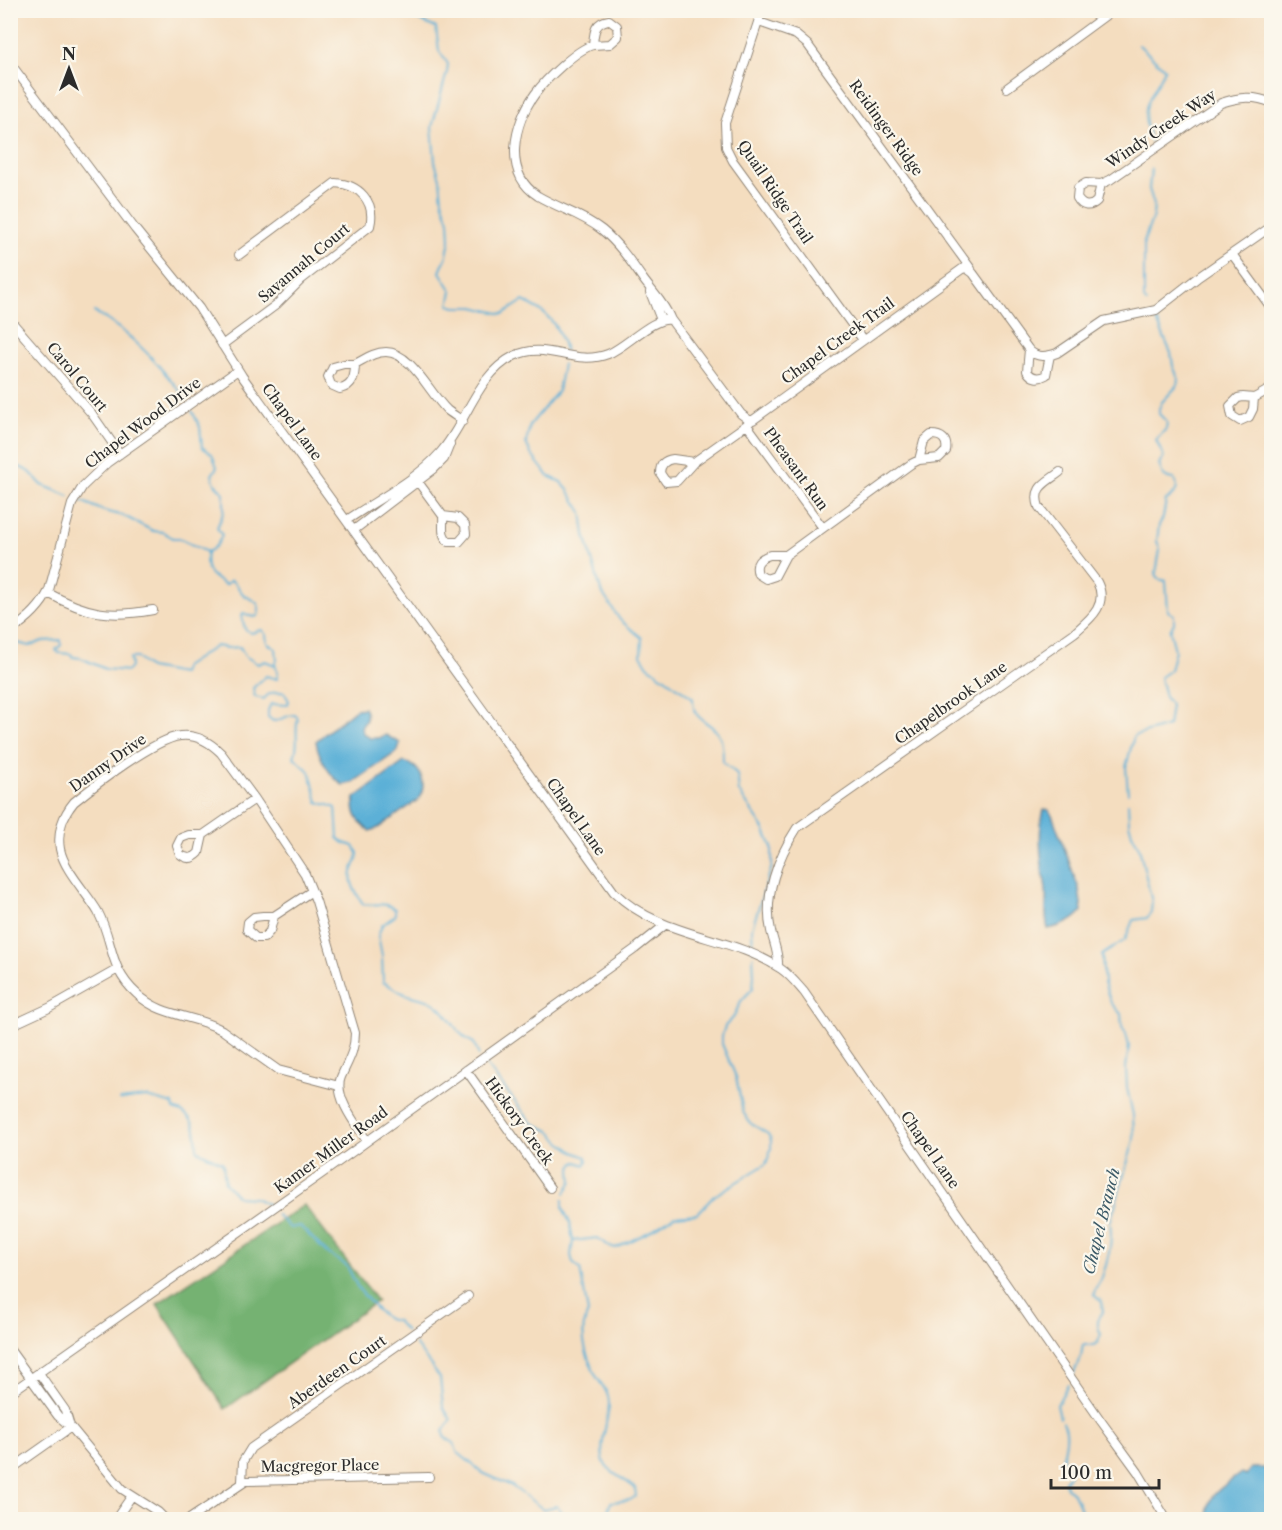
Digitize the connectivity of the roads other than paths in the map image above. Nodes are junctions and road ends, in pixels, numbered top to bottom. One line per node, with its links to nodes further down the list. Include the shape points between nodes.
1 (762, 10): 3 (street, Quail Ridge Trail)
2 (1113, 10): 6 (street)
3 (759, 22): 14 (street, Reidinger Ridge, via 796,35 808,45); 20 (street, Quail Ridge Trail, via 725,123 726,147)
4 (593, 45): 15 (street, via 552,74 528,104 516,140 517,166 524,182 536,194 603,231)
5 (10, 63): 21 (street, Chapel Lane, via 186,290)
6 (1007, 88)
7 (1272, 103): 8 (street, Windy Creek Way, via 1251,97 1221,103)
8 (1101, 184)
9 (1272, 219): 11 (street)
10 (1272, 226): 11 (street)
11 (1262, 231): 12 (street)
12 (1232, 254): 16 (street); 23 (street, via 1156,310 1104,321)
13 (239, 255): 21 (street, Savannah Court, via 335,183 354,188 369,201 373,214 370,226)
14 (973, 273): 20 (street, Chapel Creek Trail, via 966,268 957,272); 22 (street)
15 (646, 282): 18 (street); 19 (street)
16 (1272, 309)
17 (10, 320): 31 (street, Carol Court, via 92,414)
18 (661, 320): 19 (street); 29 (street, via 599,357 574,358 534,350 511,358 476,394)
19 (671, 320): 28 (street, via 741,414 749,420)
20 (863, 340): 28 (street, Chapel Creek Trail)
21 (222, 345): 25 (street, Chapel Lane)
22 (1029, 350): 23 (street, via 1038,356); 23 (street, via 1027,371 1032,377 1046,375)
23 (1050, 355)
24 (355, 364): 29 (street, via 378,353 397,355 416,371 446,409)
25 (238, 370): 31 (street, Chapel Wood Drive); 37 (street, Chapel Lane)
26 (1272, 388): 27 (street)
27 (1254, 398)
28 (757, 418): 30 (street, Chapel Creek Trail)
29 (463, 421): 35 (street)
30 (747, 425): 33 (street, Chapel Creek Trail); 38 (street, Pheasant Run)
31 (120, 454): 41 (street, Chapel Wood Drive, via 95,473 77,494)
32 (919, 460): 38 (street)
33 (694, 462)
34 (1060, 472): 49 (street, Chapelbrook Lane, via 1039,488 1036,499 1097,582 1100,605 1074,633 797,828 782,858 769,902)
35 (416, 479): 36 (street); 37 (street); 39 (street)
36 (443, 516)
37 (347, 520): 39 (street, Chapel Lane)
38 (823, 528): 40 (street)
39 (354, 530): 48 (street, Chapel Lane, via 614,892 635,911)
40 (786, 555)
41 (48, 593): 42 (street, via 95,613 127,615); 43 (street, Chapel Wood Drive, via 33,613)
42 (153, 610)
43 (10, 631)
44 (255, 799): 45 (street); 46 (street, Danny Drive, via 295,857); 50 (street, Danny Drive, via 214,746 198,738 180,736 154,746 69,808 60,831 62,856 98,913)
45 (203, 836)
46 (312, 891): 47 (street); 53 (street, Danny Drive, via 355,1033 353,1053)
47 (274, 916)
48 (665, 925): 49 (street, Chapel Lane, via 748,953); 52 (street, Kamer Miller Road)
49 (778, 968): 69 (street, Chapel Lane, via 794,980 814,1006 1138,1472)
50 (118, 969): 51 (street); 53 (street, Danny Drive, via 130,987 152,1005 169,1014 213,1025 278,1070)
51 (10, 1026)
52 (466, 1070): 54 (street, Kamer Miller Road); 55 (street, Hickory Creek)
53 (339, 1086): 54 (street, via 346,1107)
54 (367, 1141): 58 (street, Kamer Miller Road)
55 (550, 1188)
56 (468, 1296): 64 (street, Aberdeen Court, via 251,1448 243,1461)
57 (10, 1350): 59 (street)
58 (39, 1373): 59 (street, Kamer Miller Road); 61 (street, via 65,1410)
59 (31, 1379): 60 (street, Kamer Miller Road); 61 (street)
60 (10, 1393)
61 (71, 1427): 62 (street); 65 (street)
62 (10, 1470)
63 (429, 1477): 64 (street, Macgregor Place)
64 (242, 1482): 68 (street, Macgregor Place)
65 (131, 1497): 66 (street); 67 (street)
66 (115, 1520)
67 (166, 1520)
68 (188, 1520)
69 (1167, 1520)

